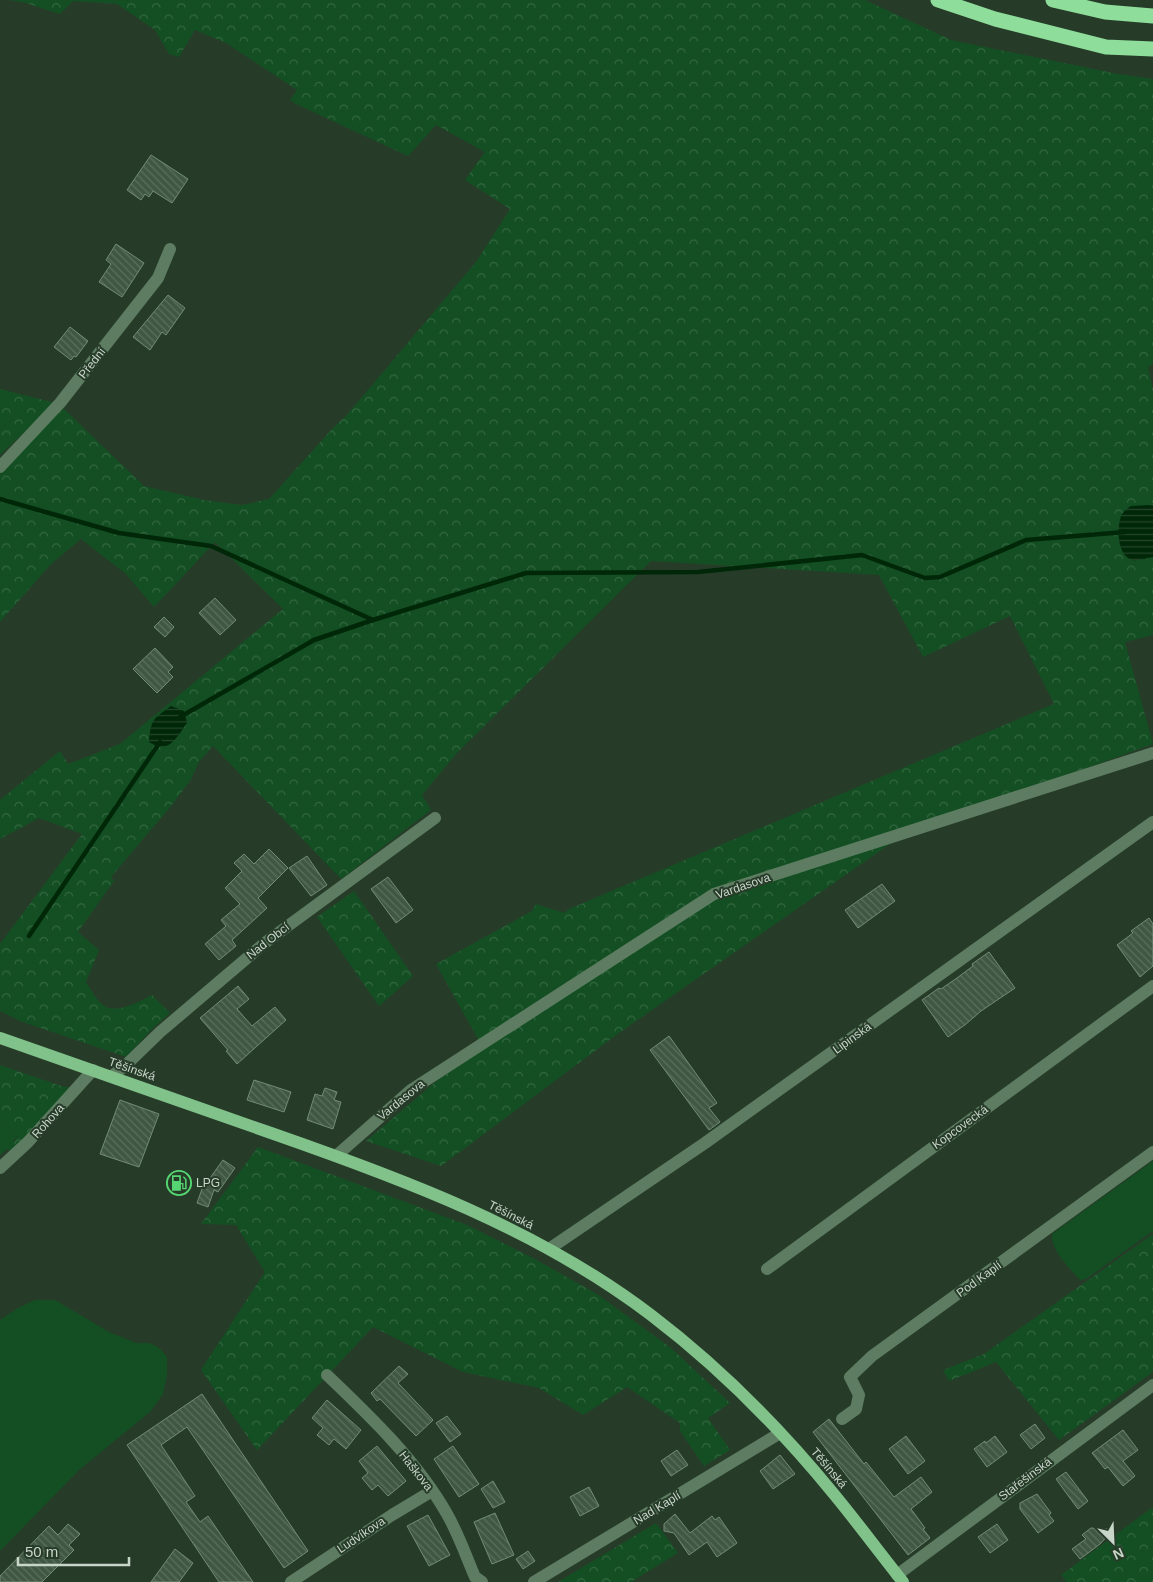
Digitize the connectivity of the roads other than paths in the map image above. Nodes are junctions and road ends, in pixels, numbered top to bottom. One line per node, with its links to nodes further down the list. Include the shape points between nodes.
1 (938, 0): 4 (highway, via 995,19)
2 (1053, 0): 3 (highway, via 1105,12)
3 (1153, 16)
4 (1106, 47): 5 (highway); 6 (highway)
5 (1153, 49)
6 (1153, 54)
7 (170, 249): 8 (street, Přední, via 158,278 60,403)
8 (0, 467)
9 (1153, 753): 17 (street, Vardasova, via 714,894 411,1090)
10 (435, 818): 15 (street, Nad Obcí, via 266,942)
11 (1153, 822): 19 (street, Lipinská, via 706,1143)
12 (1153, 986): 20 (street, Kopcovecká)
13 (0, 1038): 14 (main road, Těšínská)
14 (93, 1070): 15 (main road, Těšínská); 18 (street, Rohova)
15 (112, 1076): 17 (main road, Těšínská)
16 (1153, 1152): 23 (street, Pod Kaplí, via 872,1356 850,1377 859,1395 856,1409)
17 (336, 1156): 19 (main road, Těšínská, via 454,1202)
18 (0, 1168)
19 (549, 1249): 24 (main road, Těšínská, via 650,1314 711,1365)
20 (767, 1268)
21 (327, 1375): 25 (street, Haškova, via 369,1415 422,1475)
22 (1153, 1385): 26 (street, Stařešinská, via 978,1514)
23 (842, 1419)
24 (780, 1433): 26 (main road, Těšínská); 29 (street, Nad Kaplí)
25 (432, 1491): 27 (street, Ludvíkova); 28 (street, Haškova, via 448,1514 475,1577)
26 (900, 1578)
27 (292, 1582)
28 (482, 1582)
29 (534, 1582)

